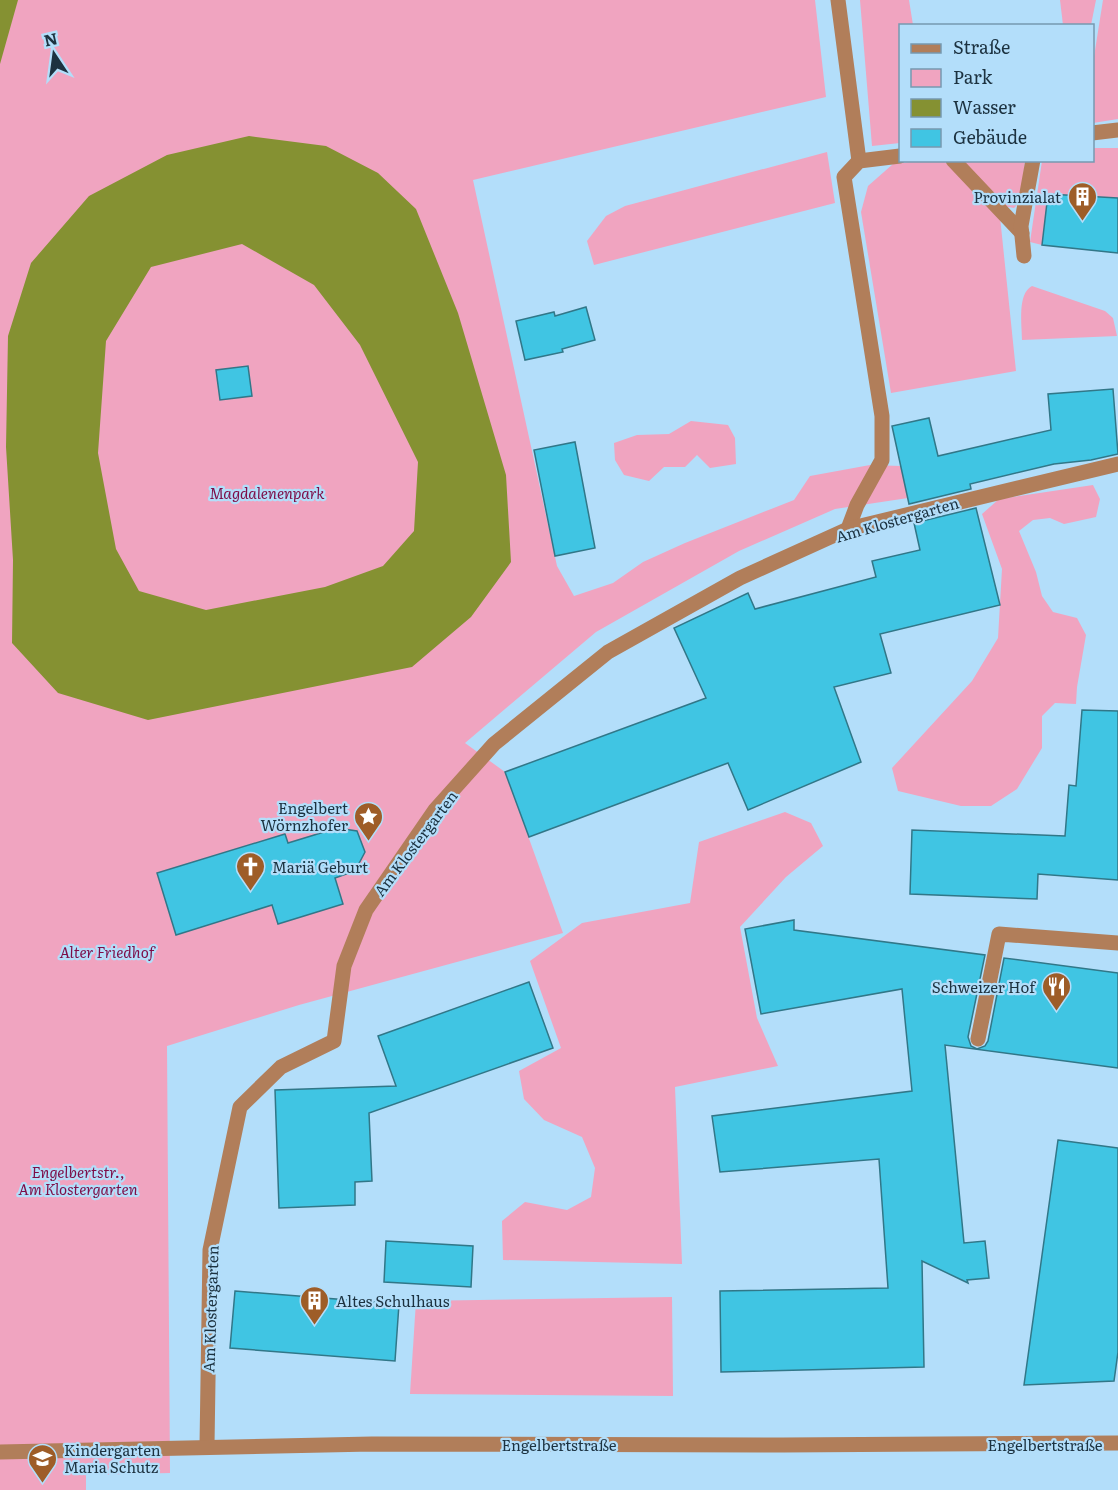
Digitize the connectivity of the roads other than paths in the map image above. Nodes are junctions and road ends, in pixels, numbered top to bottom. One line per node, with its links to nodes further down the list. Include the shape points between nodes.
1 (838, 0): 5 (street)
2 (1118, 130): 3 (street)
3 (1094, 133)
4 (899, 156): 5 (street)
5 (859, 161): 11 (street, via 844,177 882,416 882,460)
6 (955, 162): 8 (street)
7 (1033, 162): 8 (street)
8 (1022, 233): 9 (street)
9 (1024, 256)
10 (1118, 464): 11 (street, Am Klostergarten)
11 (848, 529): 15 (street, Am Klostergarten, via 740,578 608,652 494,744 435,810 366,910 344,966 334,1041 281,1067 240,1107 210,1250)
12 (1118, 943): 13 (street, via 999,934)
13 (978, 1039)
14 (1118, 1443): 15 (street, Engelbertstraße)
15 (207, 1446): 16 (street, Engelbertstraße)
16 (0, 1452)

